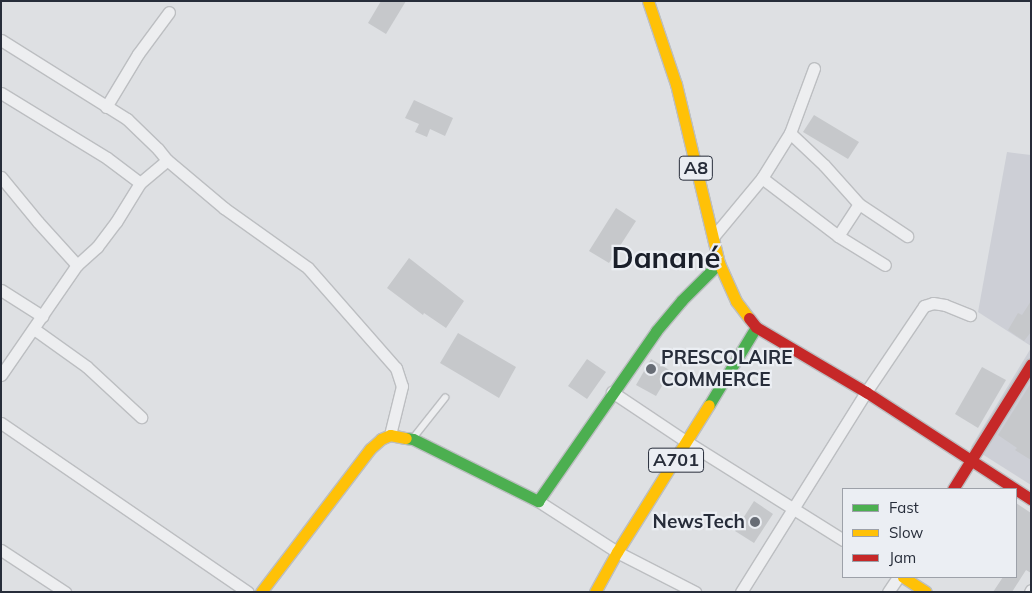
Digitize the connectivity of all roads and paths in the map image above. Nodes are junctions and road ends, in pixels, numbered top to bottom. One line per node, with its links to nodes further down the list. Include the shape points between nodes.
1 (648, 1): 15 (main road, A8, via 676,84)
2 (169, 12): 6 (street, via 138,54)
3 (1, 40): 6 (street)
4 (814, 68): 7 (street)
5 (1, 93): 11 (street, via 108,158)
6 (106, 107): 8 (street, via 127,119)
7 (790, 133): 10 (street); 12 (street)
8 (167, 160): 11 (street); 31 (street, via 224,208 308,268 396,368 402,386)
9 (1, 177): 17 (street)
10 (762, 178): 13 (street); 15 (street)
11 (140, 183): 17 (street, via 97,248)
12 (859, 204): 13 (street); 14 (street)
13 (838, 236): 18 (street)
14 (907, 236)
15 (713, 237): 16 (main road, A8)
16 (718, 263): 22 (main road, A8, via 736,301); 26 (main road, via 682,300)
17 (77, 264): 20 (street)
18 (885, 264)
19 (1, 290): 20 (street)
20 (42, 316): 23 (street)
21 (970, 316): 27 (street, via 945,304 924,306)
22 (756, 327): 27 (main road, A8); 33 (main road, A701)
23 (34, 329): 25 (street); 29 (street, via 86,368)
24 (1031, 364): 34 (main road)
25 (1, 375)
26 (612, 392): 33 (street); 39 (main road)
27 (866, 392): 34 (main road, A8); 40 (street)
28 (445, 398): 32 (lane)
29 (142, 417)
30 (1, 423): 47 (street)
31 (390, 435): 32 (main road); 48 (main road, via 381,439 356,465)
32 (413, 439): 39 (main road)
33 (687, 442): 40 (street); 43 (main road, A701)
34 (971, 459): 35 (main road); 36 (main road, A8)
35 (954, 488)
36 (1014, 488)
37 (1017, 490): 38 (main road, A8)
38 (1031, 499)
39 (538, 501): 43 (street)
40 (793, 508): 41 (street); 51 (street)
41 (842, 539)
42 (1, 550): 46 (street)
43 (617, 552): 49 (main road, A701); 50 (street)
44 (897, 578): 52 (street)
45 (905, 578): 53 (main road)
46 (65, 592)
47 (248, 592)
48 (261, 592)
49 (595, 592)
50 (695, 592)
51 (741, 592)
52 (888, 592)
53 (926, 592)

